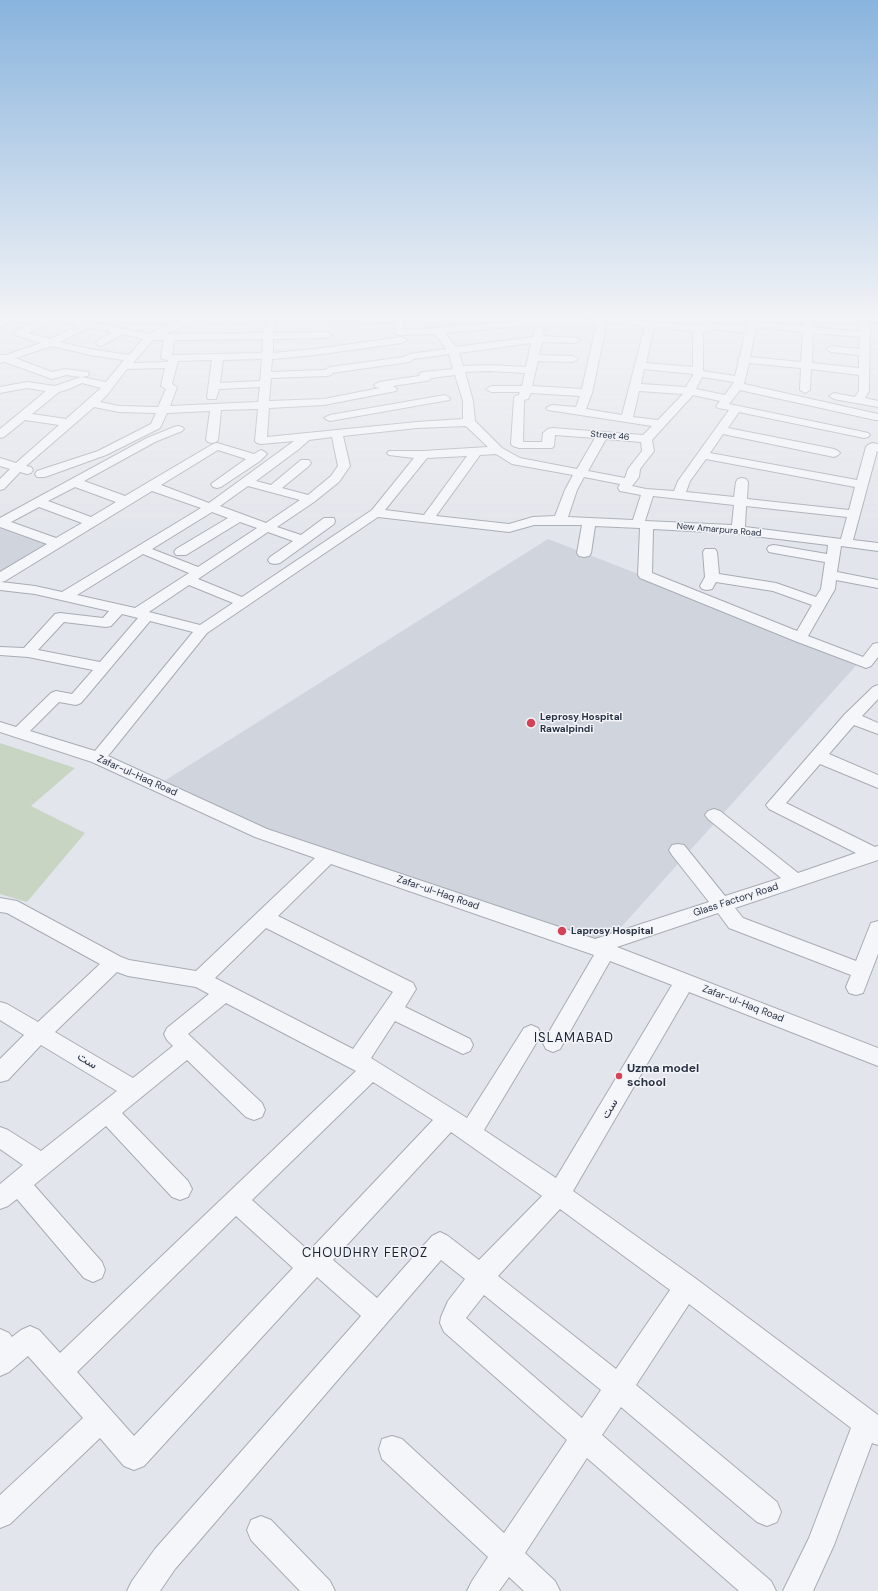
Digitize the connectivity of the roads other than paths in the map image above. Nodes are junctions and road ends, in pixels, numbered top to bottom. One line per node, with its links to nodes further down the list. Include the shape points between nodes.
1 (52, 391): 37 (street)
2 (103, 391): 28 (street)
3 (170, 391): 34 (street)
4 (214, 391): 27 (street)
5 (241, 391): 27 (street)
6 (266, 391): 51 (street, via 261,441)
7 (295, 391): 8 (street, via 324,402)
8 (368, 391)
9 (394, 391): 30 (street)
10 (465, 391): 40 (street, via 468,401)
11 (503, 391): 22 (street)
12 (524, 391): 22 (street)
13 (634, 391): 39 (street)
14 (690, 391): 42 (street)
15 (691, 391): 25 (street)
16 (732, 391): 25 (street)
17 (770, 391): 33 (street)
18 (809, 391): 20 (street)
19 (864, 391): 26 (street)
20 (813, 392): 24 (street)
21 (587, 393): 22 (street); 35 (street)
22 (523, 395): 49 (street, Street 46, via 517,444 548,446 550,432)
23 (445, 398): 30 (street)
24 (847, 398): 26 (street); 33 (street)
25 (727, 399): 32 (street, via 722,406)
26 (858, 401): 29 (street)
27 (214, 402): 34 (street); 53 (street)
28 (91, 403): 34 (street, via 119,409); 41 (street)
29 (878, 404)
30 (403, 405): 38 (street); 43 (street)
31 (552, 408): 35 (street)
32 (736, 408): 44 (street); 46 (street)
33 (840, 409): 44 (street)
34 (163, 410): 66 (street, via 156,426 102,453)
35 (580, 411): 39 (street)
36 (6, 418): 37 (street)
37 (20, 418): 41 (street); 48 (street)
38 (330, 418)
39 (628, 419): 42 (street)
40 (468, 422): 43 (street); 55 (street)
41 (68, 423): 64 (street)
42 (661, 424): 52 (street)
43 (417, 425): 47 (street)
44 (871, 425)
45 (178, 429): 68 (street, via 151,440)
46 (721, 430): 58 (street); 60 (street)
47 (337, 433): 50 (street); 79 (street, via 344,466 335,479)
48 (0, 434)
49 (603, 435): 52 (street, Street 46); 67 (street)
50 (305, 437): 51 (street); 69 (street)
51 (283, 439): 61 (street)
52 (646, 439): 70 (street, via 648,451 634,469 633,477)
53 (215, 443): 61 (street); 75 (street)
54 (878, 448): 65 (street, via 872,447)
55 (498, 450): 56 (street); 67 (street, via 516,461)
56 (476, 452): 59 (street); 87 (street)
57 (394, 453): 59 (street)
58 (834, 453)
59 (423, 455): 84 (street)
60 (703, 455): 74 (street); 78 (street, via 684,481)
61 (256, 458): 72 (street)
62 (0, 462): 64 (street)
63 (305, 463): 76 (street)
64 (17, 468): 66 (street); 73 (street)
65 (872, 472): 74 (street)
66 (41, 474): 68 (street)
67 (580, 474): 70 (street); 88 (street)
68 (74, 482): 80 (street); 82 (street)
69 (246, 482): 76 (street); 83 (street)
70 (628, 482): 77 (street, via 624,488)
71 (742, 482): 81 (street)
72 (218, 484)
73 (0, 485)
74 (862, 485): 85 (street)
75 (151, 486): 80 (street); 83 (street)
76 (273, 489): 79 (street)
77 (648, 493): 78 (street); 93 (street)
78 (679, 495): 81 (street)
79 (310, 499): 94 (street)
80 (126, 501): 91 (street)
81 (740, 501): 85 (street); 95 (street)
82 (38, 502): 91 (street); 92 (street)
83 (211, 507): 86 (street); 100 (street)
84 (376, 512): 87 (street, New Amarpura Road); 116 (street)
85 (854, 514): 98 (street)
86 (239, 517): 94 (street); 102 (street)
87 (427, 519): 88 (street, New Amarpura Road, via 509,528 533,522)
88 (560, 520): 90 (street, New Amarpura Road)
89 (329, 521): 96 (street)
90 (588, 521): 93 (street, New Amarpura Road); 104 (street)
91 (91, 522): 97 (street)
92 (1, 523): 97 (street)
93 (643, 524): 95 (street, New Amarpura Road); 115 (street, via 645,575)
94 (267, 527): 96 (street); 107 (street)
95 (738, 530): 98 (street, New Amarpura Road)
96 (302, 540): 106 (street)
97 (57, 543): 109 (street)
98 (841, 543): 99 (street, New Amarpura Road); 105 (street)
99 (878, 547)
100 (142, 549): 107 (street); 114 (street)
101 (774, 549): 105 (street)
102 (181, 552)
103 (710, 552): 110 (street)
104 (584, 553)
105 (832, 559): 108 (street)
106 (275, 560)
107 (199, 572): 111 (street)
108 (830, 575): 112 (street); 117 (street, via 828,589)
109 (0, 578)
110 (712, 578): 115 (street); 117 (street, via 776,587)
111 (187, 580): 116 (street); 119 (street)
112 (878, 584)
113 (0, 586): 114 (street)
114 (64, 597): 118 (street)
115 (701, 598): 121 (street)
116 (242, 602): 120 (street)
117 (820, 603): 121 (street)
118 (119, 609): 119 (street); 124 (street, via 106,623 60,617)
119 (142, 614): 120 (street); 125 (street)
120 (202, 630): 132 (street)
121 (800, 638): 122 (street, via 866,663)
122 (878, 647)
123 (0, 651): 124 (street)
124 (28, 653): 125 (street)
125 (104, 667): 130 (street, via 76,700 56,696)
126 (878, 690): 127 (street)
127 (851, 718): 129 (street); 131 (street)
128 (0, 727): 130 (street, Zafar-ul-Haq Road)
129 (878, 729)
130 (19, 733): 132 (street, Zafar-ul-Haq Road)
131 (818, 756): 133 (street); 136 (street, via 775,805)
132 (98, 758): 137 (street, Zafar-ul-Haq Road, via 261,833)
133 (878, 782)
134 (714, 815): 138 (street)
135 (678, 850): 139 (street)
136 (876, 854): 138 (street, Glass Factory Road)
137 (328, 856): 141 (street); 143 (street, Zafar-ul-Haq Road)
138 (795, 880): 139 (street, Glass Factory Road)
139 (722, 904): 142 (street, via 736,924 859,979); 143 (street, Glass Factory Road)
140 (0, 905): 144 (street, via 10,906)
141 (264, 918): 145 (street); 149 (street, via 406,989)
142 (878, 928)
143 (601, 949): 146 (street, Zafar-ul-Haq Road); 152 (street)
144 (114, 963): 145 (street, via 128,968); 150 (street)
145 (200, 980): 147 (street)
146 (684, 982): 155 (street, Zafar-ul-Haq Road); 167 (street, ست)
147 (225, 992): 154 (street, via 174,1034); 156 (street)
148 (0, 1010): 150 (street, ست)
149 (392, 1010): 153 (street); 156 (street)
150 (40, 1033): 157 (street); 158 (street, ست)
151 (531, 1034): 162 (street)
152 (553, 1042)
153 (464, 1045)
154 (187, 1047): 158 (street); 159 (street)
155 (878, 1057)
156 (364, 1066): 161 (street); 169 (street)
157 (1, 1070)
158 (134, 1090): 160 (street)
159 (254, 1110)
160 (107, 1112): 164 (street); 166 (street)
161 (449, 1118): 162 (street); 170 (street)
162 (470, 1133): 167 (street)
163 (0, 1137): 164 (street)
164 (41, 1164): 165 (street)
165 (18, 1183): 168 (street); 171 (street)
166 (180, 1188)
167 (559, 1194): 172 (street, ست); 173 (street)
168 (0, 1198)
169 (236, 1201): 170 (street); 176 (street)
170 (313, 1264): 174 (street); 178 (street, via 134,1456)
171 (93, 1270)
172 (482, 1278): 174 (street, via 440,1244); 177 (street); 180 (street, ست, via 457,1310 453,1323)
173 (686, 1287): 177 (street); 179 (street)
174 (378, 1315): 186 (street, via 165,1559)
175 (3, 1353): 176 (street, via 30,1339)
176 (59, 1372): 178 (street)
177 (619, 1388): 180 (street); 182 (street)
178 (101, 1419): 183 (street)
179 (872, 1428): 191 (street)
180 (584, 1439): 185 (street); 190 (street)
181 (392, 1449): 185 (street)
182 (767, 1512)
183 (0, 1514)
184 (261, 1530): 187 (street)
185 (506, 1555): 188 (street); 189 (street)
186 (142, 1591)
187 (320, 1591)
188 (482, 1591)
189 (545, 1591)
190 (761, 1591)
191 (798, 1591)

